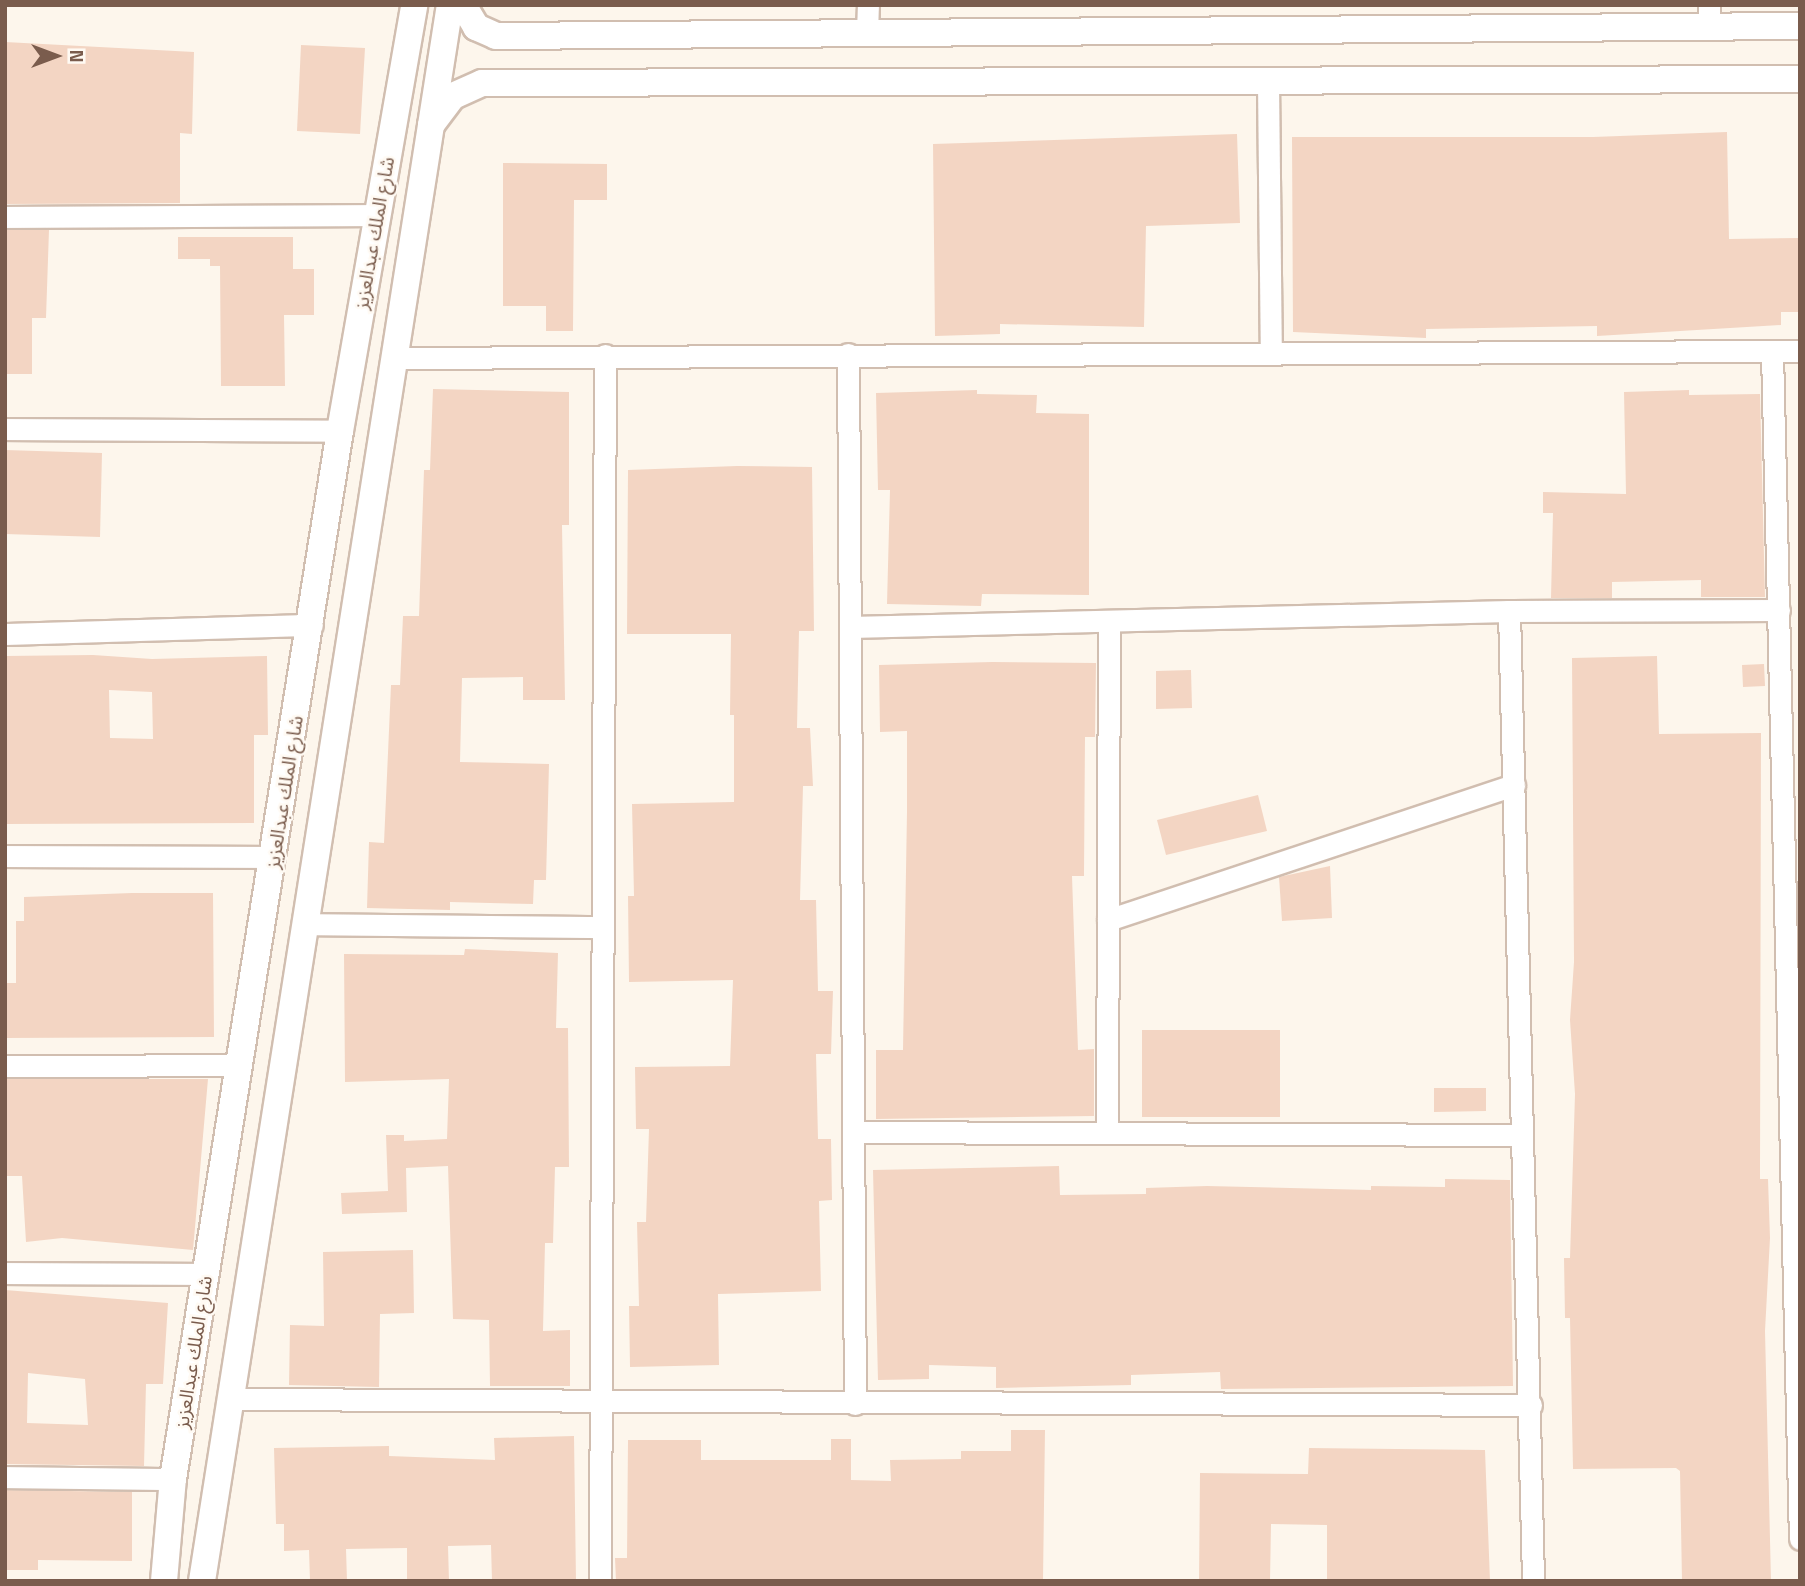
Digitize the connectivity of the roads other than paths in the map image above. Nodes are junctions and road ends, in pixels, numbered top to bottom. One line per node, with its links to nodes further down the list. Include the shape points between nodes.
1 (414, 5): 11 (street, شارع الملك عبدالعزيز)
2 (450, 5): 10 (street, شارع الملك عبدالعزيز)
3 (463, 5): 7 (street, via 476,27 496,36)
4 (868, 5): 7 (street)
5 (1709, 16): 6 (street); 7 (street)
6 (1800, 26)
7 (867, 32)
8 (1800, 79): 9 (street)
9 (1268, 81): 10 (street, via 482,83 453,96); 15 (street)
10 (428, 130): 18 (street, شارع الملك عبدالعزيز)
11 (377, 215): 12 (street); 20 (street, شارع الملك عبدالعزيز)
12 (5, 217)
13 (1772, 352): 14 (street); 15 (street); 21 (street)
14 (1800, 352)
15 (1271, 353): 16 (street)
16 (848, 354): 17 (street); 25 (street)
17 (605, 355): 18 (street); 32 (street)
18 (394, 358): 31 (street, شارع الملك عبدالعزيز)
19 (5, 429): 20 (street)
20 (340, 431): 24 (street, شارع الملك عبدالعزيز)
21 (1779, 610): 22 (street); 38 (street)
22 (1509, 611): 23 (street); 27 (street)
23 (1109, 621): 25 (street); 30 (street)
24 (312, 625): 26 (street); 29 (street, شارع الملك عبدالعزيز)
25 (850, 627): 35 (street)
26 (5, 634)
27 (1514, 785): 30 (street); 37 (street)
28 (5, 856): 29 (street)
29 (274, 857): 33 (street, شارع الملك عبدالعزيز)
30 (1108, 920): 36 (street)
31 (303, 925): 32 (street); 41 (street, شارع الملك عبدالعزيز)
32 (602, 928): 42 (street)
33 (239, 1065): 34 (street); 40 (street, شارع الملك عبدالعزيز)
34 (5, 1066)
35 (853, 1132): 36 (street); 43 (street)
36 (1107, 1133): 37 (street)
37 (1522, 1135): 44 (street)
38 (1795, 1142): 45 (street)
39 (5, 1273): 40 (street)
40 (205, 1274): 47 (street, شارع الملك عبدالعزيز)
41 (229, 1399): 42 (street); 50 (street, شارع الملك عبدالعزيز)
42 (601, 1402): 43 (street); 51 (street)
43 (855, 1404): 44 (street)
44 (1531, 1405): 52 (street)
45 (1799, 1408): 48 (street)
46 (5, 1477): 47 (street)
47 (173, 1479): 49 (street, شارع الملك عبدالعزيز)
48 (1800, 1539)
49 (164, 1581)
50 (202, 1581)
51 (600, 1581)
52 (1533, 1581)

